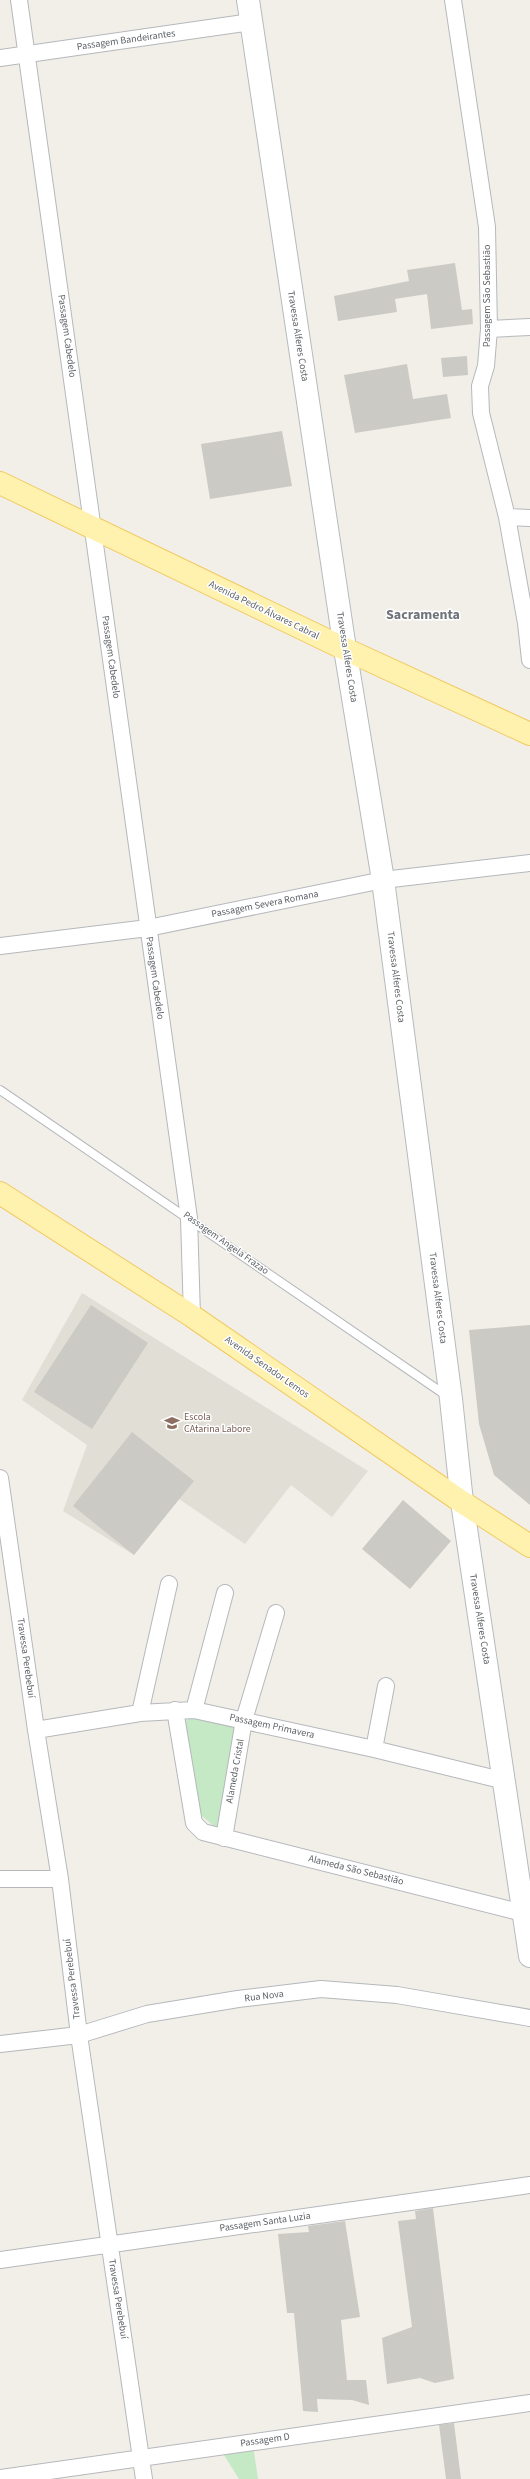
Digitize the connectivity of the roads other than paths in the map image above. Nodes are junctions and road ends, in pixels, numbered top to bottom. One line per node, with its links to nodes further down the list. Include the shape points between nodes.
1 (19, 0): 5 (street, Passagem Cabedelo)
2 (248, 0): 4 (street, Travessa Alferes Costa)
3 (453, 0): 8 (street, Passagem São Sebastião, via 488,227)
4 (251, 22): 5 (street, Passagem Bandeirantes); 13 (street, Travessa Alferes Costa)
5 (26, 55): 6 (street, Passagem Bandeirantes); 12 (street, Passagem Cabedelo)
6 (0, 58)
7 (530, 327): 8 (street)
8 (489, 329): 10 (street, Passagem São Sebastião, via 486,366 480,386 481,413)
9 (0, 483): 12 (main road, Avenida Pedro Álvares Cabral)
10 (507, 517): 11 (street); 14 (street, Passagem São Sebastião)
11 (530, 518)
12 (94, 526): 13 (main road, Avenida Pedro Álvares Cabral); 18 (street, Passagem Cabedelo)
13 (345, 649): 15 (main road, Avenida Pedro Álvares Cabral); 17 (street, Travessa Alferes Costa)
14 (530, 660)
15 (530, 734)
16 (530, 863): 17 (street, Passagem Severa Romana)
17 (383, 880): 18 (street, Passagem Severa Romana); 24 (street, Travessa Alferes Costa)
18 (148, 928): 19 (street, Passagem Severa Romana); 22 (street, Passagem Cabedelo)
19 (0, 946)
20 (0, 1090): 22 (lane, Passagem Angela Frazao)
21 (0, 1193): 23 (main road, Avenida Senador Lemos)
22 (189, 1218): 23 (street, Passagem Cabedelo); 24 (lane, Passagem Angela Frazao)
23 (192, 1316): 26 (main road, Avenida Senador Lemos)
24 (451, 1399): 26 (street, Travessa Alferes Costa)
25 (0, 1478): 36 (street, Travessa Perebebuí)
26 (462, 1502): 27 (main road, Avenida Senador Lemos); 38 (street, Travessa Alferes Costa)
27 (530, 1546)
28 (169, 1584): 34 (street)
29 (225, 1593): 33 (street)
30 (276, 1613): 35 (street, Alameda Cristal)
31 (386, 1686): 37 (street)
32 (175, 1710): 33 (street, Passagem Primavera); 34 (street, Passagem Primavera); 39 (street, Alameda São Sebastião, via 194,1823 203,1832)
33 (194, 1710): 35 (street, Passagem Primavera)
34 (140, 1713): 36 (street, Passagem Primavera)
35 (244, 1720): 37 (street, Passagem Primavera); 39 (street, Alameda Cristal)
36 (36, 1730): 41 (street, Travessa Perebebuí)
37 (374, 1749): 38 (street, Passagem Primavera)
38 (505, 1781): 42 (street, Travessa Alferes Costa)
39 (224, 1838): 42 (street, Alameda São Sebastião)
40 (0, 1879): 41 (street)
41 (60, 1879): 45 (street, Travessa Perebebuí)
42 (523, 1913): 43 (street, Travessa Alferes Costa)
43 (530, 1956)
44 (530, 2018): 45 (street, Rua Nova, via 397,1995 321,1989 147,2014)
45 (79, 2035): 46 (street, Rua Nova); 48 (street, Travessa Perebebuí)
46 (0, 2044)
47 (530, 2185): 48 (street, Passagem Santa Luzia)
48 (109, 2244): 49 (street, Passagem Santa Luzia); 51 (street, Travessa Perebebuí)
49 (0, 2260)
50 (530, 2403): 51 (street, Passagem D)
51 (142, 2457): 52 (street, Passagem D); 53 (street, Travessa Perebebuí)
52 (0, 2478)
53 (144, 2479)

